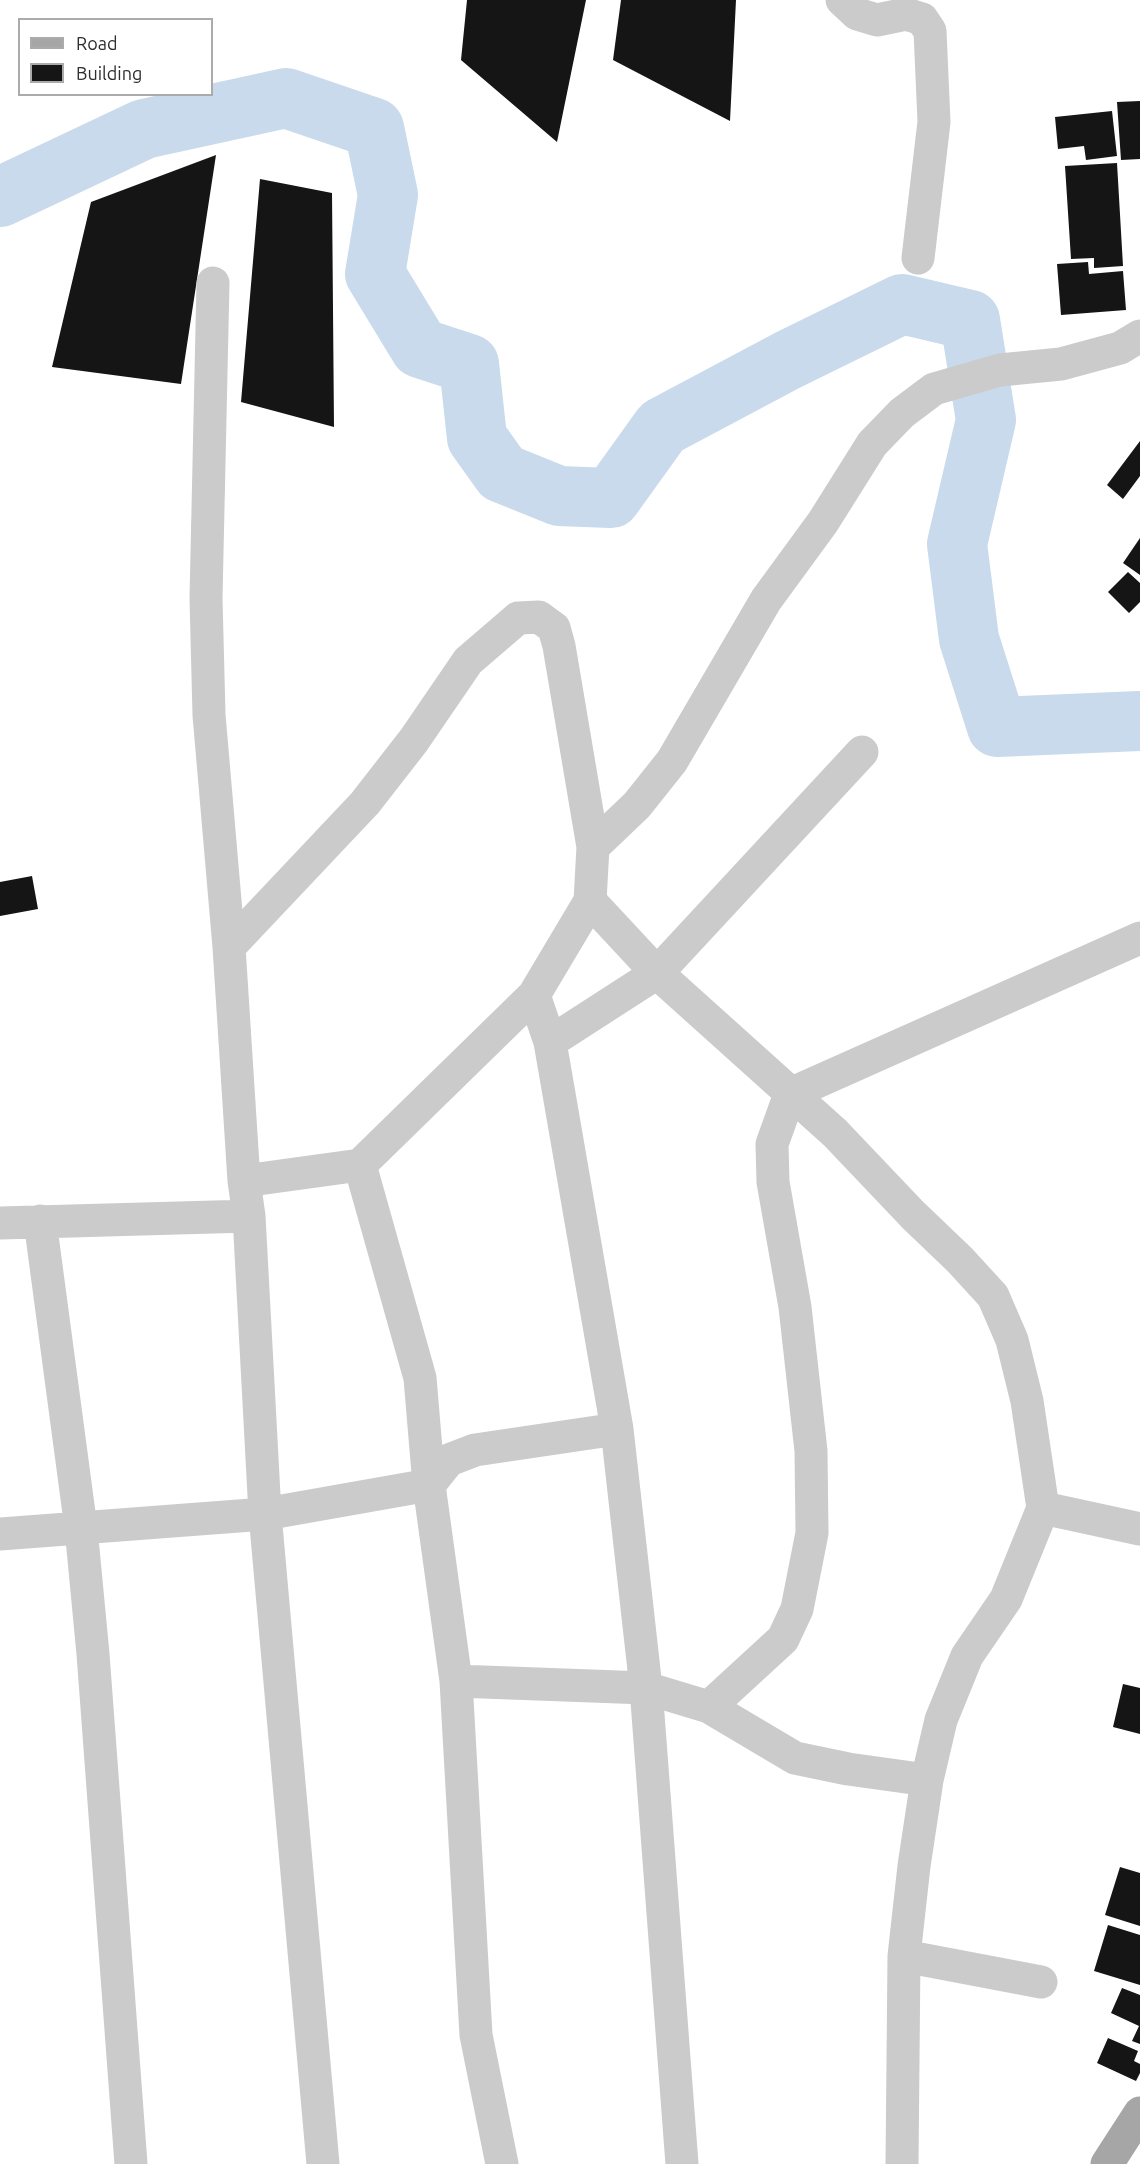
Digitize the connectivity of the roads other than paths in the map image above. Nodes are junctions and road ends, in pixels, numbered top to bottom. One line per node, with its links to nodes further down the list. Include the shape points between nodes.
1 (842, 0): 2 (street, via 857,14 877,20 906,14 922,19 930,31 934,122)
2 (918, 258)
3 (213, 284): 9 (street, via 206,598 209,715)
4 (1140, 336): 6 (street, via 1120,348 1061,364 1000,370 934,389 902,413 872,444 823,522 766,600 672,761 637,805)
5 (862, 752): 10 (street)
6 (593, 847): 7 (street); 9 (street, via 554,628 539,617 518,618 468,660 414,740 365,802)
7 (590, 901): 10 (street); 11 (street)
8 (1140, 938): 13 (street)
9 (229, 947): 15 (street)
10 (657, 973): 12 (street); 13 (street)
11 (534, 995): 12 (street); 14 (street)
12 (550, 1042): 19 (street)
13 (790, 1094): 21 (street, via 835,1133 993,1296 1012,1340 1027,1401); 28 (street, via 772,1144 773,1182 795,1307 812,1451 812,1533 797,1609 783,1639)
14 (360, 1165): 15 (street); 20 (street, via 420,1378)
15 (244, 1181): 16 (street)
16 (249, 1216): 17 (street); 22 (street)
17 (40, 1221): 18 (street); 23 (street)
18 (0, 1223)
19 (617, 1429): 20 (street, via 475,1450 449,1460); 27 (street)
20 (429, 1485): 22 (street); 26 (street)
21 (1043, 1508): 24 (street); 29 (street, via 1006,1599 967,1656 941,1720)
22 (265, 1514): 23 (street); 34 (street)
23 (81, 1528): 25 (street); 33 (street)
24 (1140, 1529)
25 (0, 1534)
26 (456, 1681): 27 (street); 35 (street, via 476,2035)
27 (646, 1688): 28 (street); 36 (street)
28 (709, 1707): 29 (street, via 795,1758)
29 (927, 1780): 30 (street)
30 (904, 1956): 31 (street); 37 (street)
31 (1041, 1982)
32 (1140, 2113): 38 (main road)
33 (131, 2164)
34 (323, 2164)
35 (502, 2164)
36 (682, 2164)
37 (902, 2164)
38 (1107, 2164)

